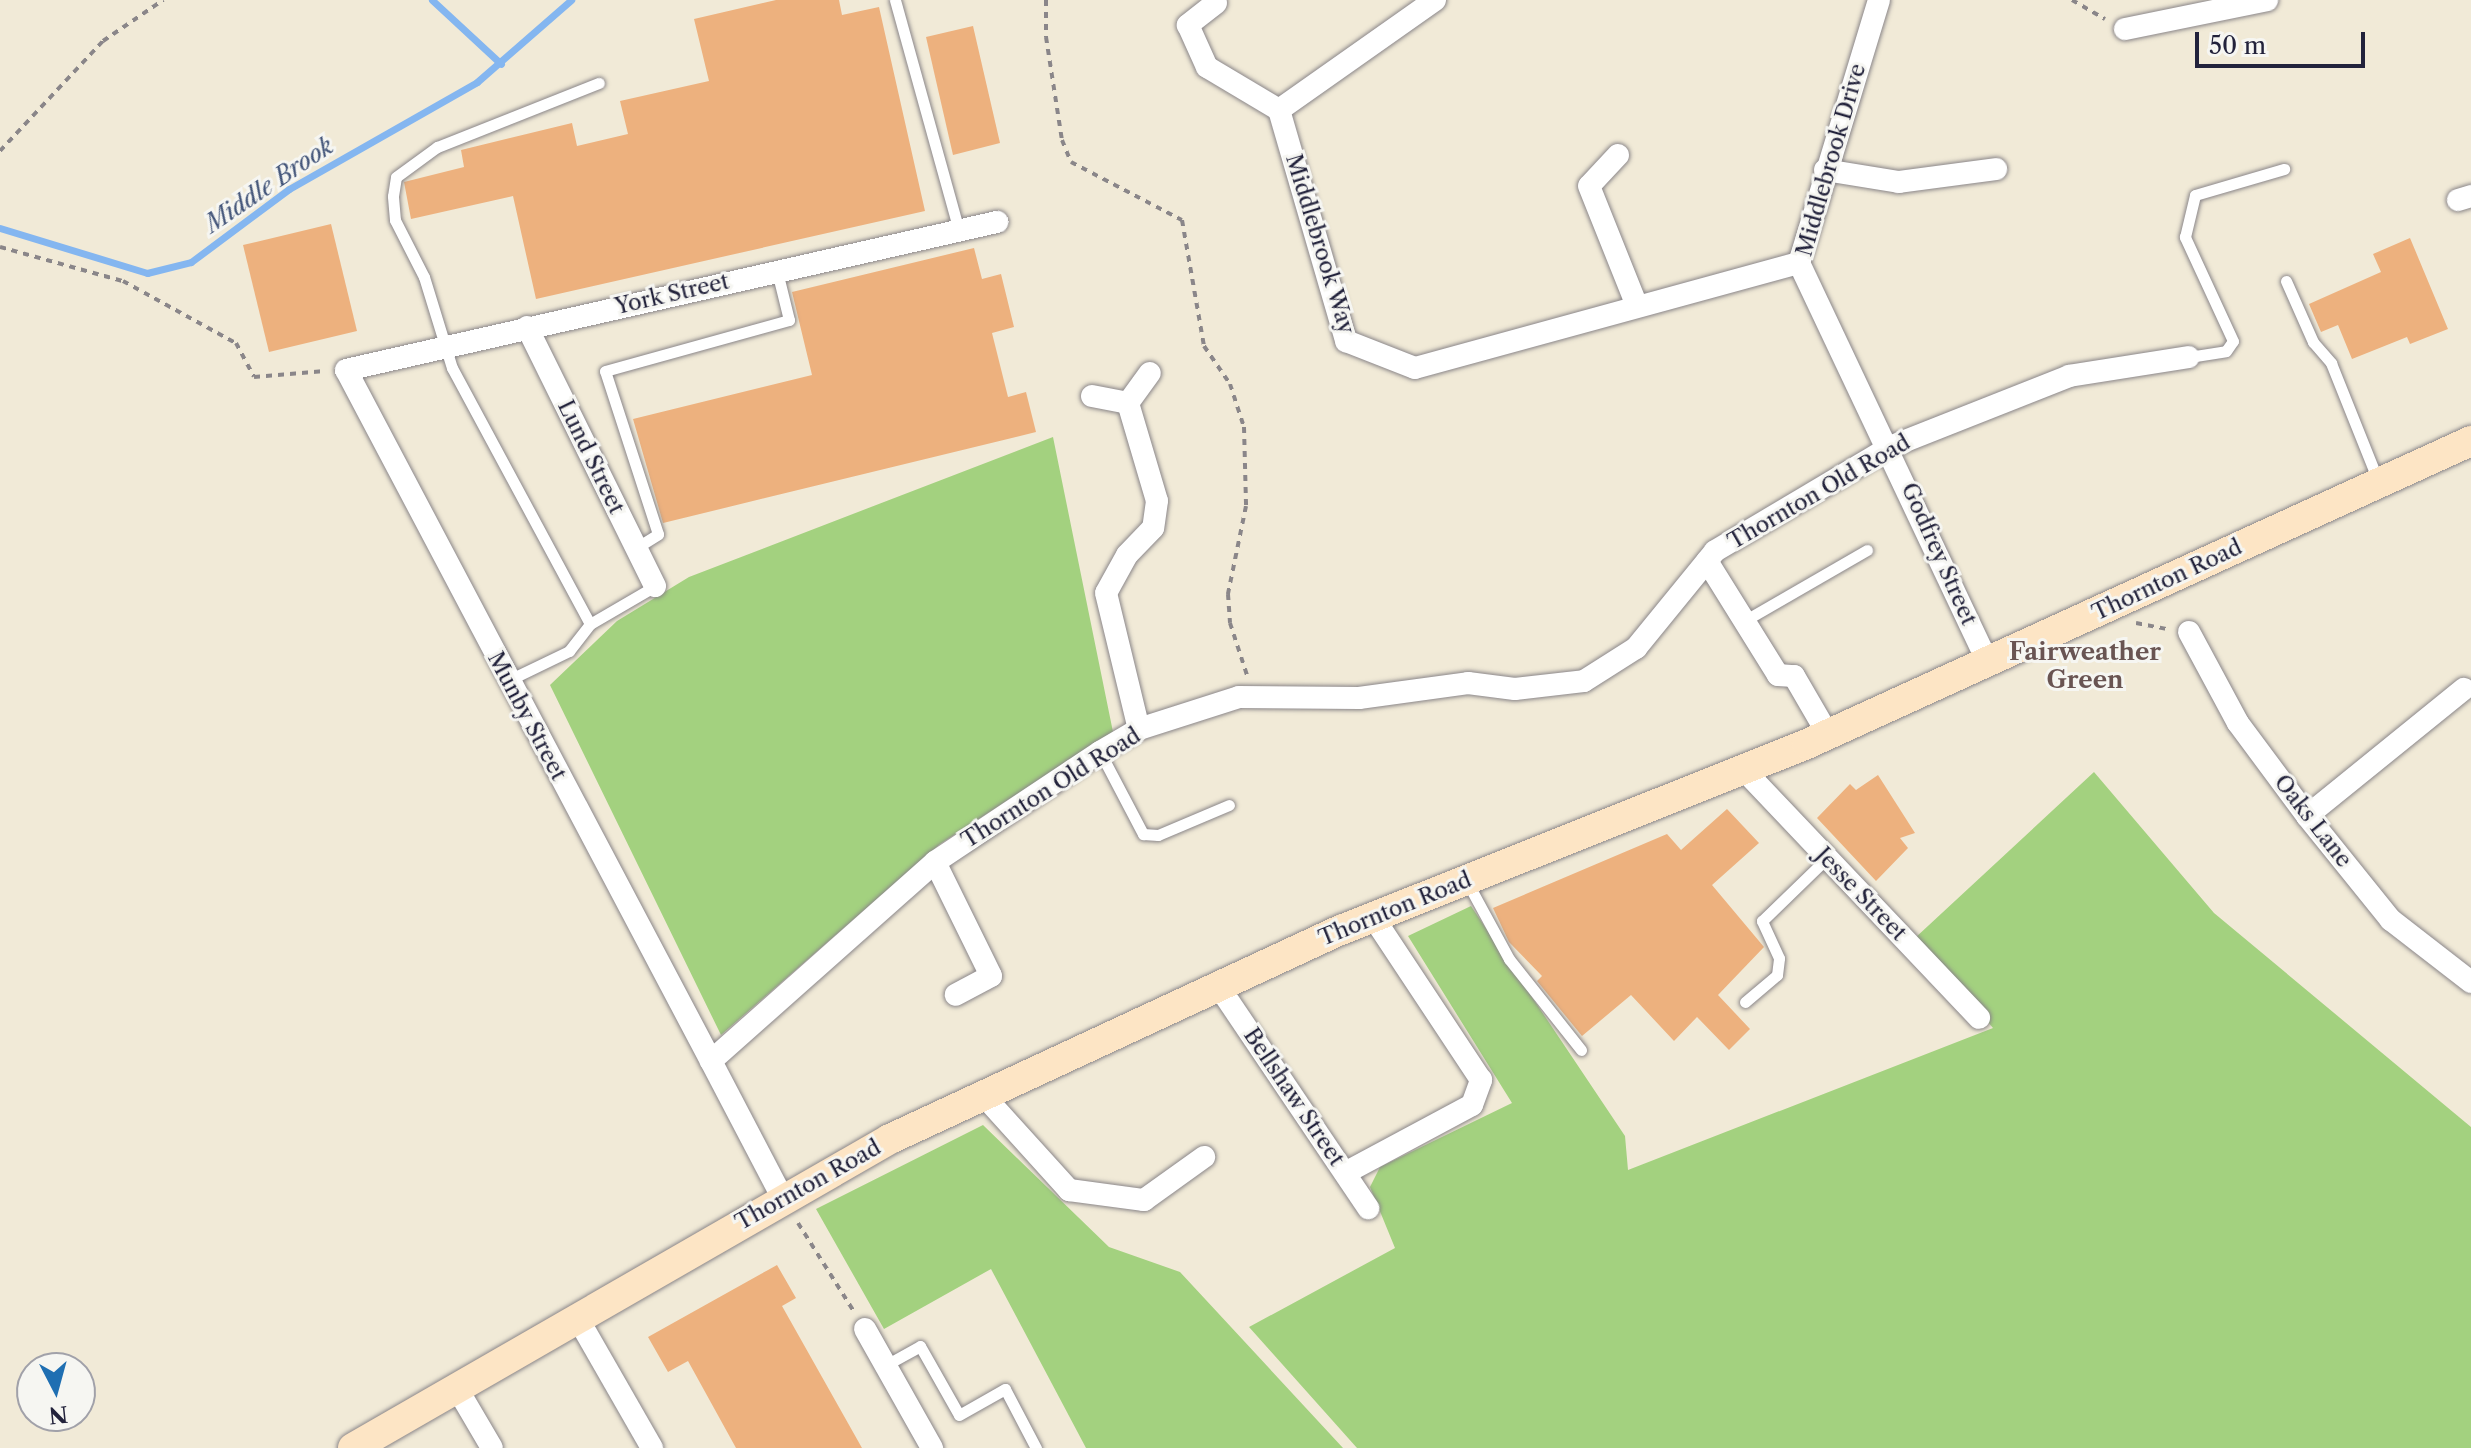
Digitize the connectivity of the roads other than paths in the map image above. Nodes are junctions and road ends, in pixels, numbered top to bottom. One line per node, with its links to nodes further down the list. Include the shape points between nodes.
1 (895, 0): 14 (lane)
2 (1435, 0): 8 (street)
3 (1879, 0): 12 (street, Middlebrook Drive)
4 (2267, 0): 6 (street)
5 (1216, 3): 8 (street, via 1188,25 1207,67)
6 (2125, 29)
7 (599, 83): 20 (lane, via 437,147 396,177 395,220 424,277)
8 (1279, 110): 18 (street, Middlebrook Way, via 1346,341 1415,368)
9 (1618, 155): 18 (street, via 1589,186)
10 (1996, 169): 12 (street, via 1899,182)
11 (2284, 169): 21 (lane, via 2195,195 2185,237 2233,341 2226,351)
12 (1825, 170): 15 (street, Middlebrook Drive)
13 (997, 222): 14 (street, York Street)
14 (959, 230): 16 (street, York Street)
15 (1799, 263): 18 (street, Middlebrook Way); 27 (street, Middlebrook Drive)
16 (777, 271): 19 (street, York Street); 29 (lane, via 789,320 605,371 658,534)
17 (2286, 281): 28 (lane, via 2313,342 2331,363)
18 (1637, 306)
19 (527, 327): 20 (street, York Street); 29 (street, Lund Street)
20 (445, 346): 22 (street, York Street); 34 (lane)
21 (2189, 357): 27 (street, Thornton Old Road, via 2069,376)
22 (346, 370): 37 (street, Munby Street)
23 (1150, 373): 25 (street)
24 (1092, 396): 25 (street)
25 (1128, 403): 39 (street, via 1157,501 1153,528 1127,555 1106,593)
26 (2471, 441): 28 (main road, Thornton Road)
27 (1890, 447): 31 (street, Thornton Old Road); 36 (street, Godfrey Street)
28 (2379, 483): 36 (main road, Thornton Road)
29 (636, 548): 32 (street, Lund Street)
30 (1867, 550): 33 (lane)
31 (1707, 561): 33 (street); 39 (street, Thornton Old Road, via 1636,648 1584,681 1515,689 1468,683 1359,698 1251,697)
32 (655, 586): 34 (lane)
33 (1744, 621): 40 (street, via 1778,675 1794,676)
34 (590, 624): 37 (lane, via 569,651)
35 (2189, 632): 44 (street, Oaks Lane, via 2238,723)
36 (1988, 662): 40 (main road, Thornton Road)
37 (508, 681): 55 (street, Munby Street)
38 (2464, 689): 44 (street)
39 (1139, 729): 41 (street, Thornton Old Road)
40 (1827, 733): 42 (main road, Thornton Road)
41 (1100, 752): 43 (lane, via 1143,834 1158,835); 46 (street, Thornton Old Road)
42 (1743, 769): 45 (street, Jesse Street); 47 (main road, Thornton Road)
43 (1229, 805)
44 (2307, 816): 49 (street, Oaks Lane, via 2391,920)
45 (1827, 858): 52 (lane, via 1762,921 1779,958 1777,975); 53 (street, Jesse Street)
46 (935, 862): 51 (street, via 991,976); 55 (street, Thornton Old Road)
47 (1466, 880): 48 (main road, Thornton Road); 54 (lane, via 1509,959)
48 (1373, 917): 50 (main road, Thornton Road); 58 (street, via 1481,1080 1472,1105)
49 (2469, 976)
50 (1219, 987): 56 (main road, Thornton Road); 58 (street, Bellshaw Street)
51 (956, 995)
52 (1745, 1002)
53 (1979, 1018)
54 (1581, 1050)
55 (711, 1061): 59 (street)
56 (984, 1096): 57 (street, via 1069,1190 1144,1200); 59 (main road, Thornton Road)
57 (1204, 1157)
58 (1345, 1173): 60 (street, Bellshaw Street)
59 (782, 1197): 61 (main road, Thornton Road)
60 (1368, 1208)
61 (577, 1317): 64 (main road, Thornton Road); 67 (street)
62 (865, 1329): 63 (street)
63 (886, 1365): 68 (street); 69 (lane, via 920,1346 959,1415 1005,1389)
64 (458, 1390): 65 (main road, Thornton Road); 66 (street)
65 (353, 1448)
66 (492, 1448)
67 (652, 1448)
68 (932, 1448)
69 (1036, 1448)

